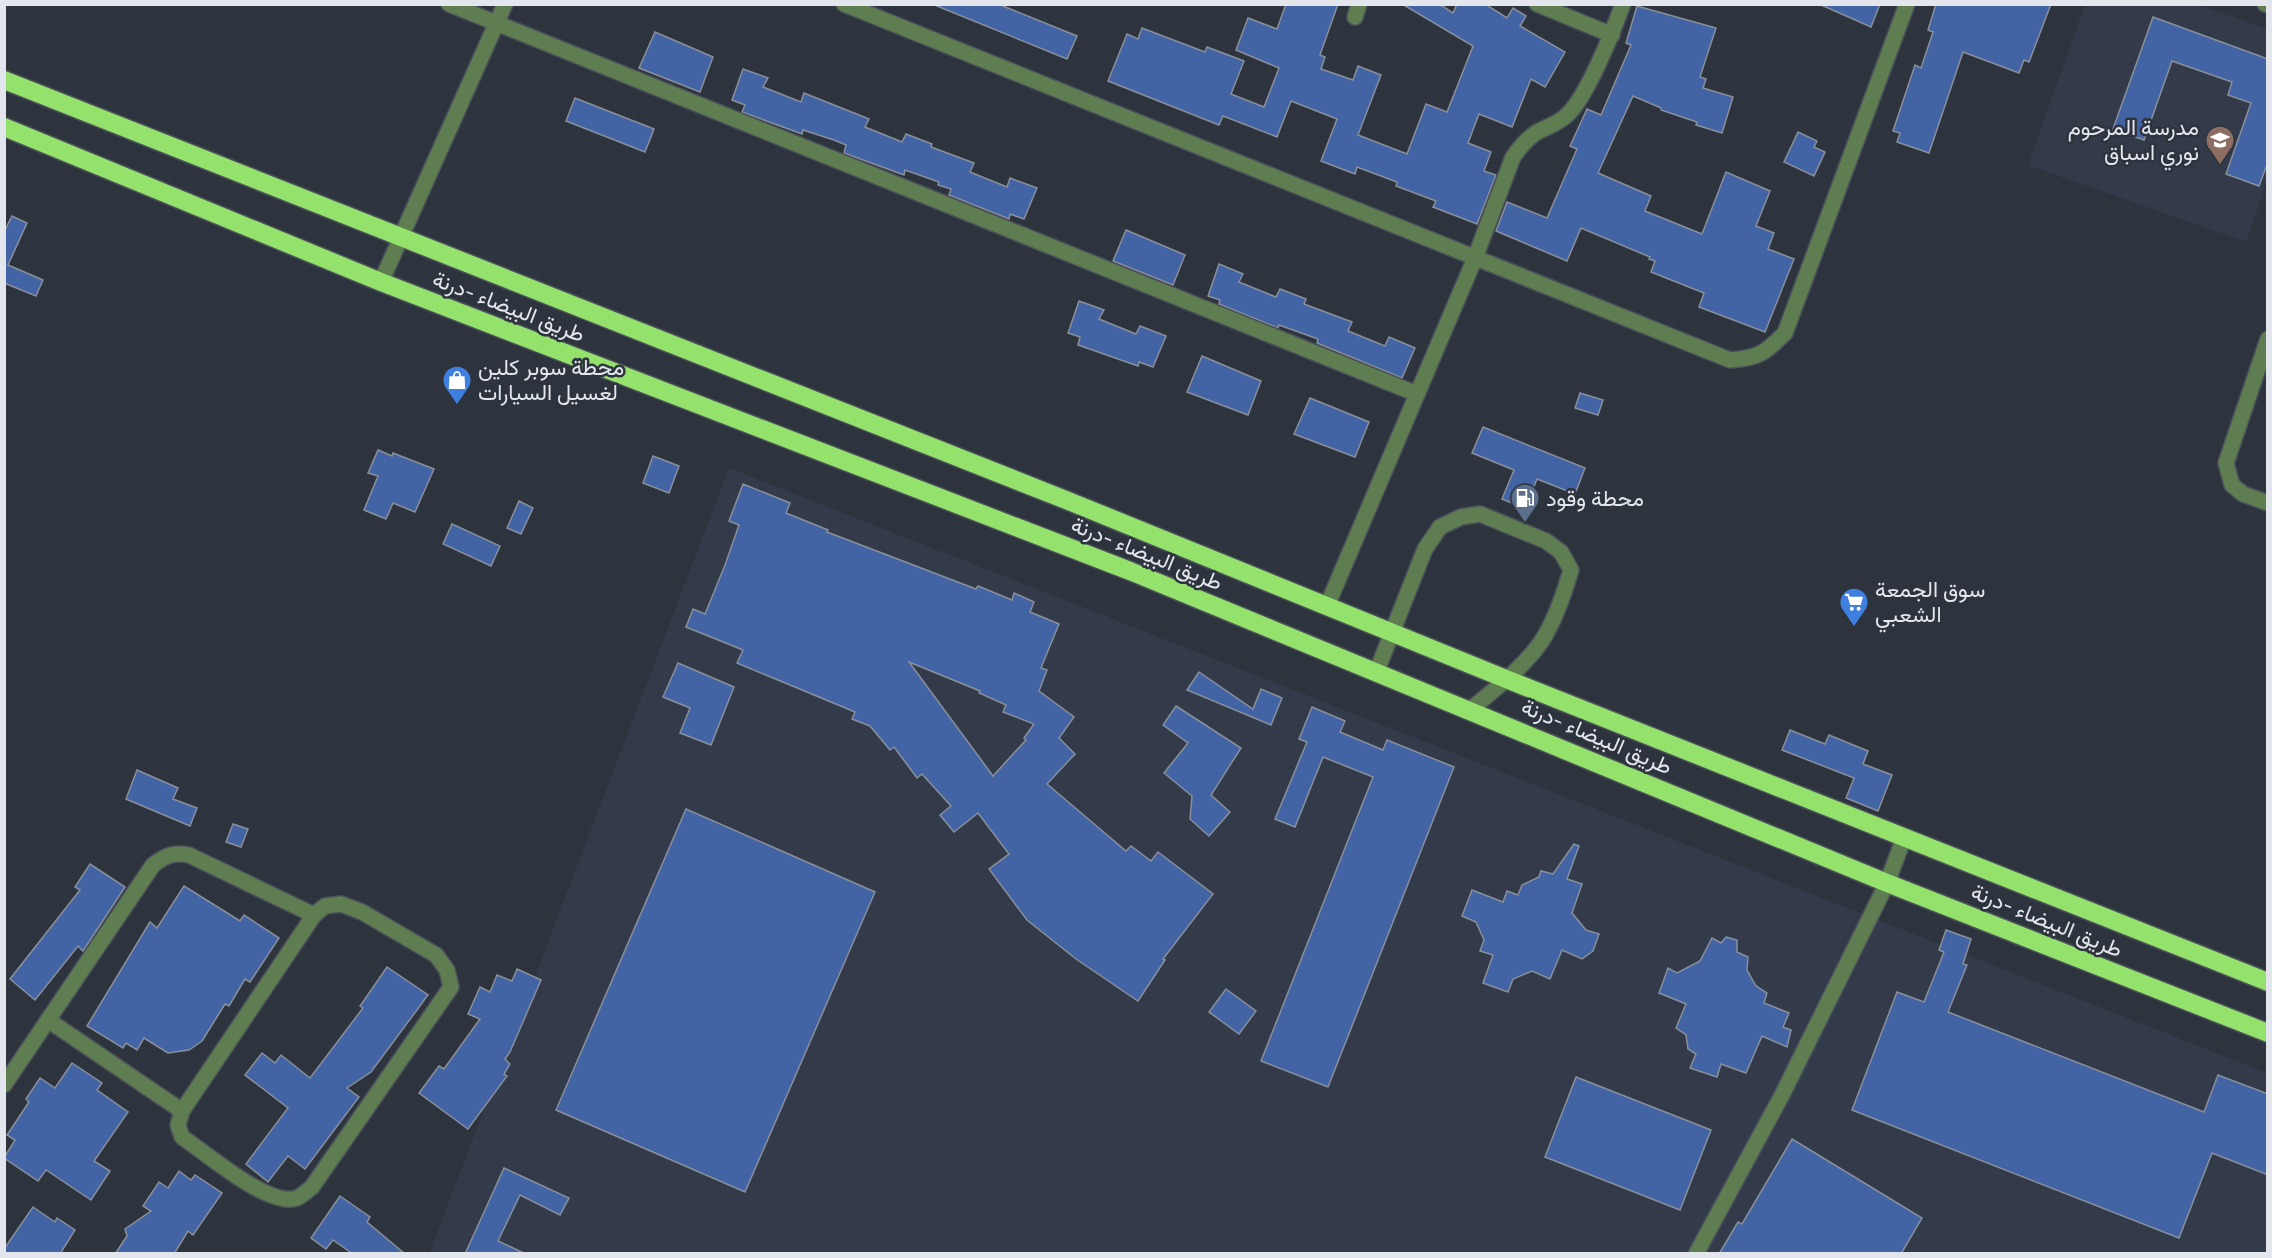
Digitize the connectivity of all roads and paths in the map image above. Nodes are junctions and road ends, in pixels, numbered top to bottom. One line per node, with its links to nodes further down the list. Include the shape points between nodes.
1 (449, 4): 7 (street)
2 (505, 4): 7 (street)
3 (844, 4): 12 (street)
4 (1537, 4): 8 (street)
5 (1623, 4): 8 (street)
6 (1907, 4): 12 (street, via 1785,333 1753,358 1730,360)
7 (496, 25): 11 (street); 15 (street)
8 (1612, 35): 12 (street, via 1568,114 1538,132 1513,157)
9 (4, 80): 11 (highway, طريق البيضاء -درنة)
10 (4, 128): 13 (highway, طريق البيضاء -درنة)
11 (402, 237): 13 (street); 17 (highway, طريق البيضاء -درنة)
12 (1475, 258): 15 (street)
13 (381, 282): 19 (highway, طريق البيضاء -درنة, via 1130,572)
14 (2268, 339): 16 (street, via 2226,464 2232,485 2243,494)
15 (1417, 394): 17 (street)
16 (2268, 503)
17 (1327, 606): 18 (highway, طريق البيضاء -درنة)
18 (1391, 632): 19 (street); 20 (highway, طريق البيضاء -درنة); 20 (street, via 1425,549 1440,527 1461,517 1480,514 1535,536 1561,552 1571,570 1542,641)
19 (1376, 673): 21 (highway, طريق البيضاء -درنة)
20 (1506, 679): 21 (street); 22 (highway, طريق البيضاء -درنة)
21 (1470, 710): 23 (highway, طريق البيضاء -درنة)
22 (1904, 838): 23 (street); 25 (highway, طريق البيضاء -درنة)
23 (1887, 882): 27 (highway, طريق البيضاء -درنة); 30 (street, via 1782,1095)
24 (314, 915): 26 (street, via 189,855 164,857 153,865); 29 (street); 29 (street, via 325,906 341,904 362,912 436,954 447,970 451,987 312,1187 297,1198 279,1199 260,1192 182,1137 178,1125)
25 (2268, 982)
26 (48, 1020): 28 (street); 29 (street)
27 (2268, 1033)
28 (4, 1085)
29 (182, 1111)
30 (1696, 1254)

